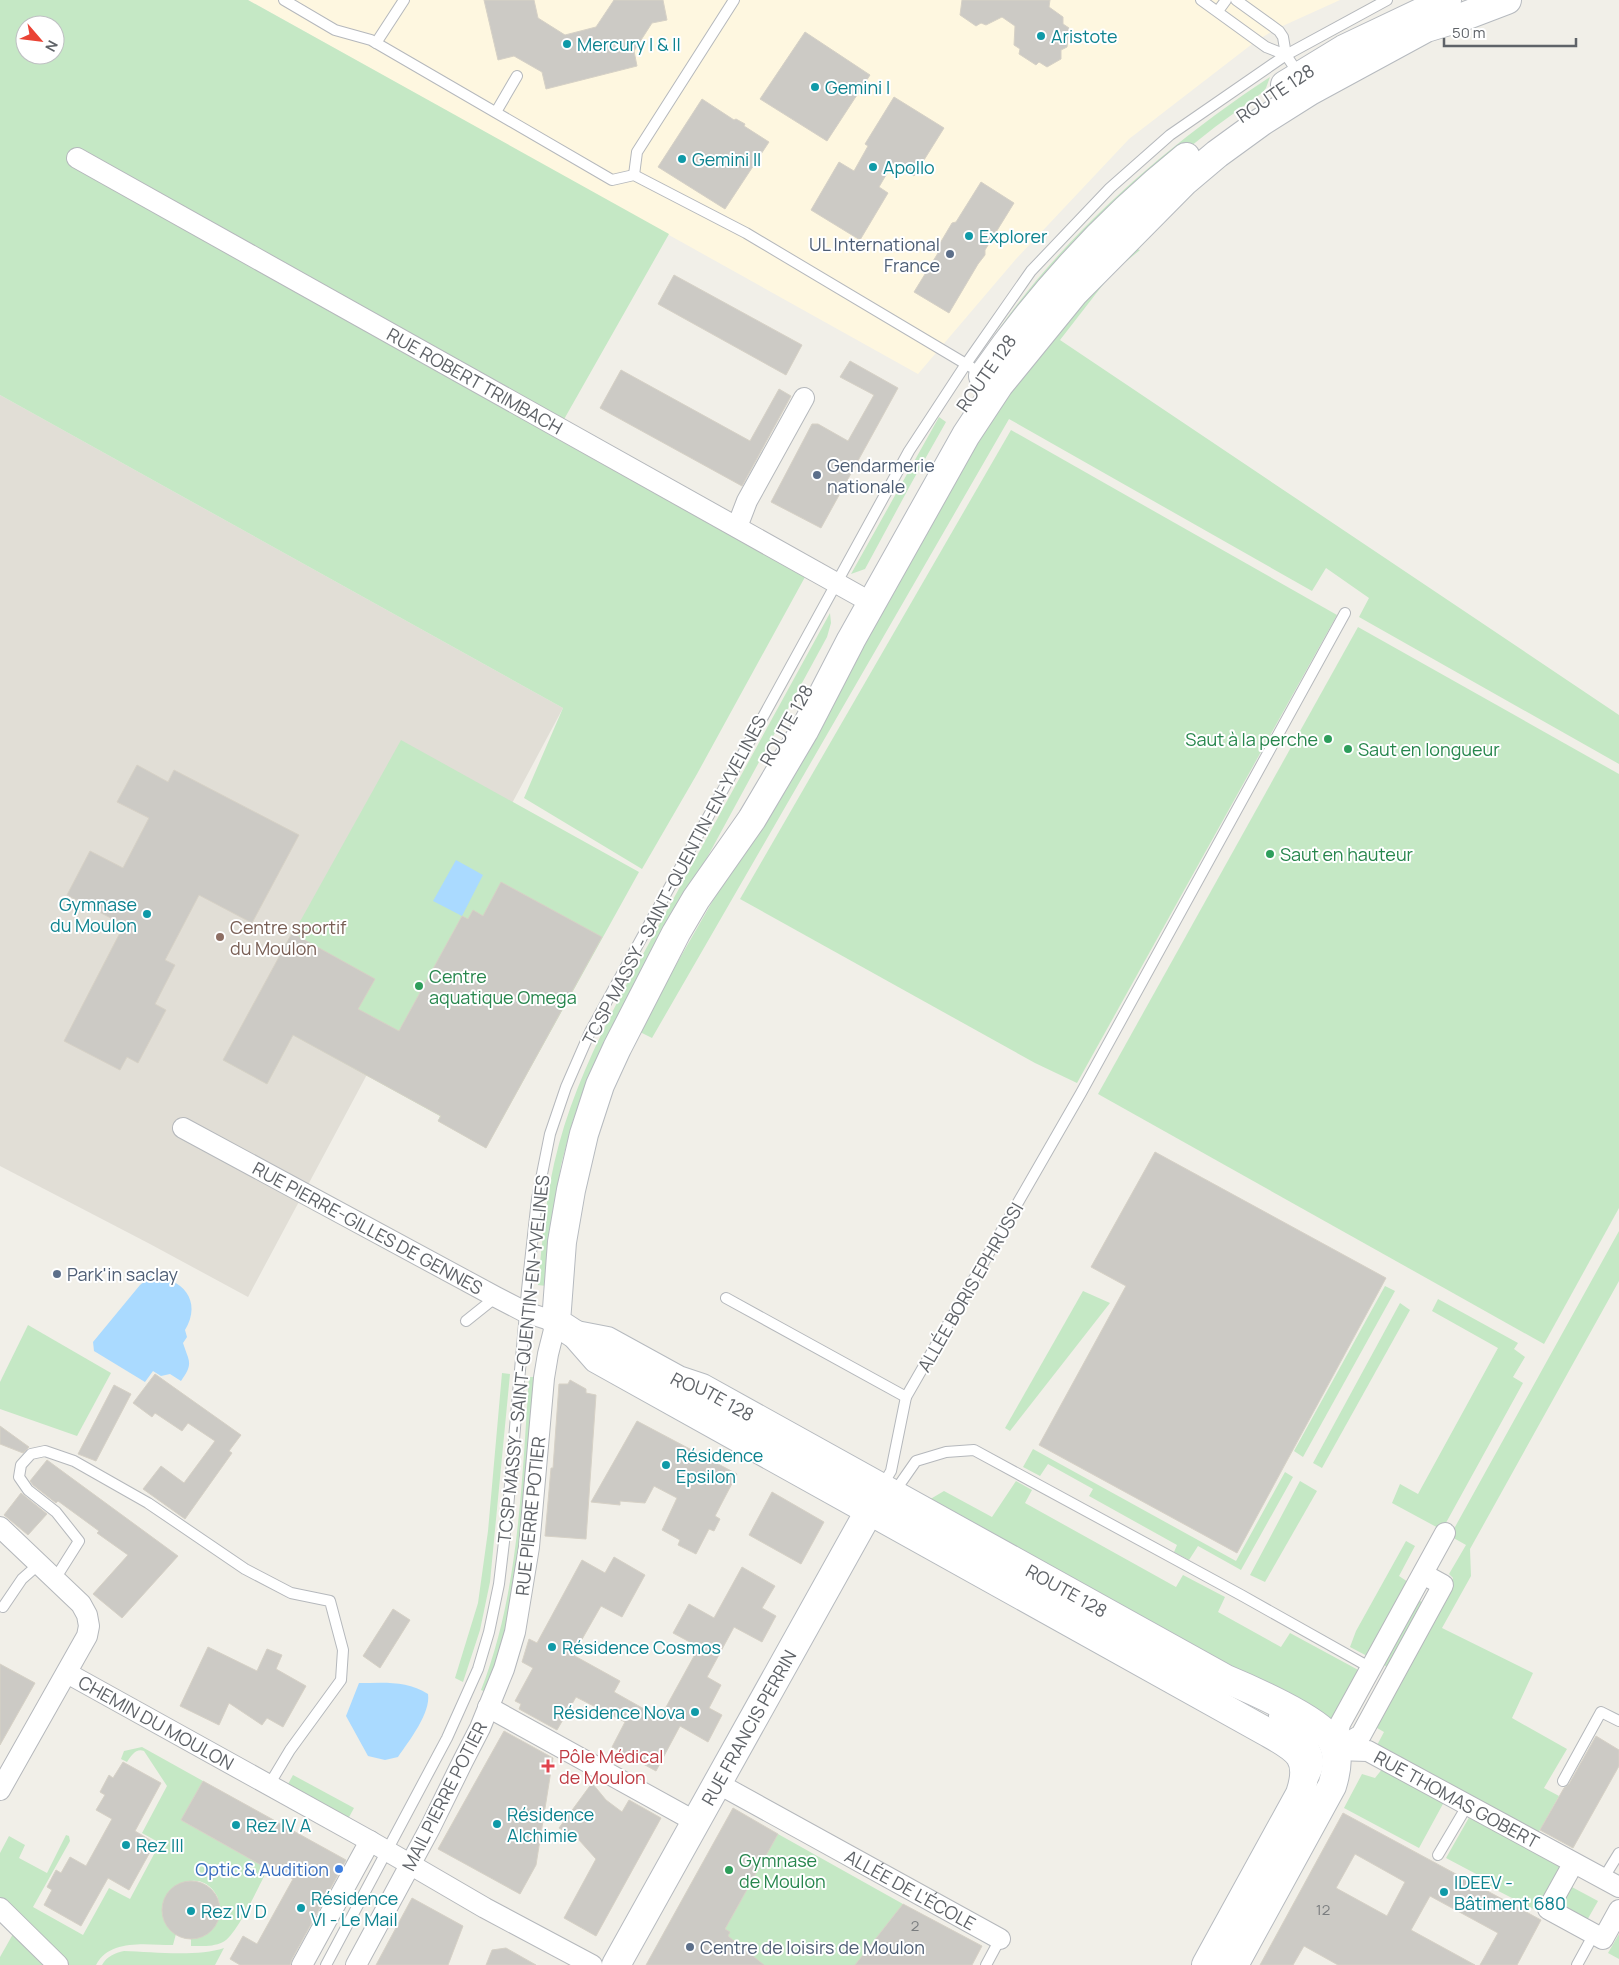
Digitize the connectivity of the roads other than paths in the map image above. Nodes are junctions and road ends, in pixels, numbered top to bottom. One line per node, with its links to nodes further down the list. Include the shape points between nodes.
1 (284, 0): 11 (lane, via 336,30)
2 (404, 0): 11 (lane)
3 (734, 0): 16 (lane, via 637,152)
4 (1201, 0): 10 (lane)
5 (1226, 0): 10 (lane)
6 (1236, 0): 12 (lane, via 1279,31)
7 (1387, 0): 12 (lane)
8 (1447, 0): 12 (main road, ROUTE 128)
9 (1506, 0): 12 (main road)
10 (1218, 11): 12 (lane)
11 (376, 43): 14 (lane)
12 (1299, 74): 17 (main road, ROUTE 128, via 1262,122 1185,181 1074,293); 17 (main road, ROUTE 128, via 1217,132 1127,208 1030,312)
13 (517, 76): 14 (lane)
14 (496, 112): 16 (lane, via 612,180)
15 (77, 158): 19 (street, RUE ROBERT TRIMBACH)
16 (634, 175): 17 (lane, via 746,233)
17 (983, 375): 20 (main road, ROUTE 128)
18 (804, 398): 19 (street, via 747,501)
19 (737, 527): 20 (street, RUE ROBERT TRIMBACH)
20 (855, 594): 25 (lane, TCSP MASSY - SAINT-QUENTIN-EN-YVELINES, via 595,1024 566,1087 550,1134 537,1199); 27 (main road, ROUTE 128, via 804,731 752,818 676,933 600,1085 584,1134 562,1242)
21 (1346, 613): 28 (lane, ALLÉE BORIS EPHRUSSI, via 1081,1093)
22 (183, 1128): 23 (street, RUE PIERRE-GILLES DE GENNES)
23 (496, 1297): 25 (street, RUE PIERRE-GILLES DE GENNES); 26 (lane)
24 (726, 1298): 28 (lane)
25 (525, 1312): 27 (street, RUE PIERRE-GILLES DE GENNES); 52 (lane, TCSP MASSY - SAINT-QUENTIN-EN-YVELINES, via 508,1508 499,1584 489,1632 478,1669 446,1738)
26 (466, 1321)
27 (566, 1328): 29 (main road, ROUTE 128, via 597,1360); 41 (street, RUE PIERRE POTIER, via 548,1354 529,1547 515,1632)
28 (906, 1397): 29 (lane, ALLÉE BORIS EPHRUSSI, via 891,1471)
29 (881, 1498): 36 (lane, via 916,1461 946,1452 974,1450); 39 (main road, ROUTE 128); 44 (main road, ROUTE 128, via 1314,1724 1329,1737); 46 (main road, RUE FRANCIS PERRIN)
30 (0, 1527): 32 (street, CHEMIN DU MOULON)
31 (1445, 1533): 33 (street)
32 (39, 1564): 34 (street, CHEMIN DU MOULON); 35 (lane, via 22,1579)
33 (1423, 1574): 36 (street); 38 (street, via 1443,1585)
34 (55, 1579): 37 (street, CHEMIN DU MOULON, via 81,1604 90,1626); 47 (lane, via 79,1541 56,1512 28,1490 19,1478 21,1464 31,1454 45,1452 74,1461 148,1503 245,1569 273,1584 291,1593 330,1601 343,1650 342,1680 290,1750)
35 (3, 1607)
36 (1371, 1668): 38 (street); 44 (street)
37 (67, 1674): 47 (street, CHEMIN DU MOULON); 48 (street)
38 (1391, 1680): 44 (street, via 1361,1735)
39 (1177, 1682): 40 (lane); 49 (main road, ROUTE 128, via 1291,1746 1304,1766 1305,1778)
40 (1207, 1687)
41 (488, 1707): 51 (street); 55 (street, MAIL PIERRE POTIER)
42 (1267, 1712): 44 (lane, via 1297,1729)
43 (1619, 1721): 45 (lane, via 1601,1712)
44 (1327, 1753): 49 (lane); 50 (street, RUE THOMAS GOBERT, via 1368,1751); 70 (main road, via 1338,1767 1332,1786)
45 (1563, 1781)
46 (717, 1783): 51 (main road, RUE FRANCIS PERRIN); 61 (street, ALLÉE DE L'ÉCOLE)
47 (269, 1785): 52 (street, CHEMIN DU MOULON)
48 (0, 1790)
49 (1300, 1794): 69 (main road, ROUTE 128)
50 (1467, 1806): 54 (lane); 56 (street, RUE THOMAS GOBERT)
51 (696, 1822): 67 (main road, RUE FRANCIS PERRIN)
52 (379, 1846): 55 (street, CHEMIN DU MOULON); 63 (street); 64 (lane, TCSP MASSY - SAINT-QUENTIN-EN-YVELINES)
53 (1619, 1853): 57 (lane)
54 (1438, 1854)
55 (410, 1864): 65 (street, MAIL PIERRE POTIER); 66 (street, CHEMIN DU MOULON)
56 (1573, 1864): 57 (street, RUE THOMAS GOBERT); 60 (street, via 1548,1909)
57 (1611, 1883)
58 (0, 1908): 62 (street)
59 (1619, 1910): 60 (street, via 1603,1939)
60 (1594, 1934): 71 (lane)
61 (1000, 1939): 68 (lane)
62 (58, 1965)
63 (302, 1965)
64 (326, 1965)
65 (356, 1965)
66 (592, 1965)
67 (616, 1965)
68 (986, 1965)
69 (1206, 1965)
70 (1234, 1965)
71 (1577, 1965)

